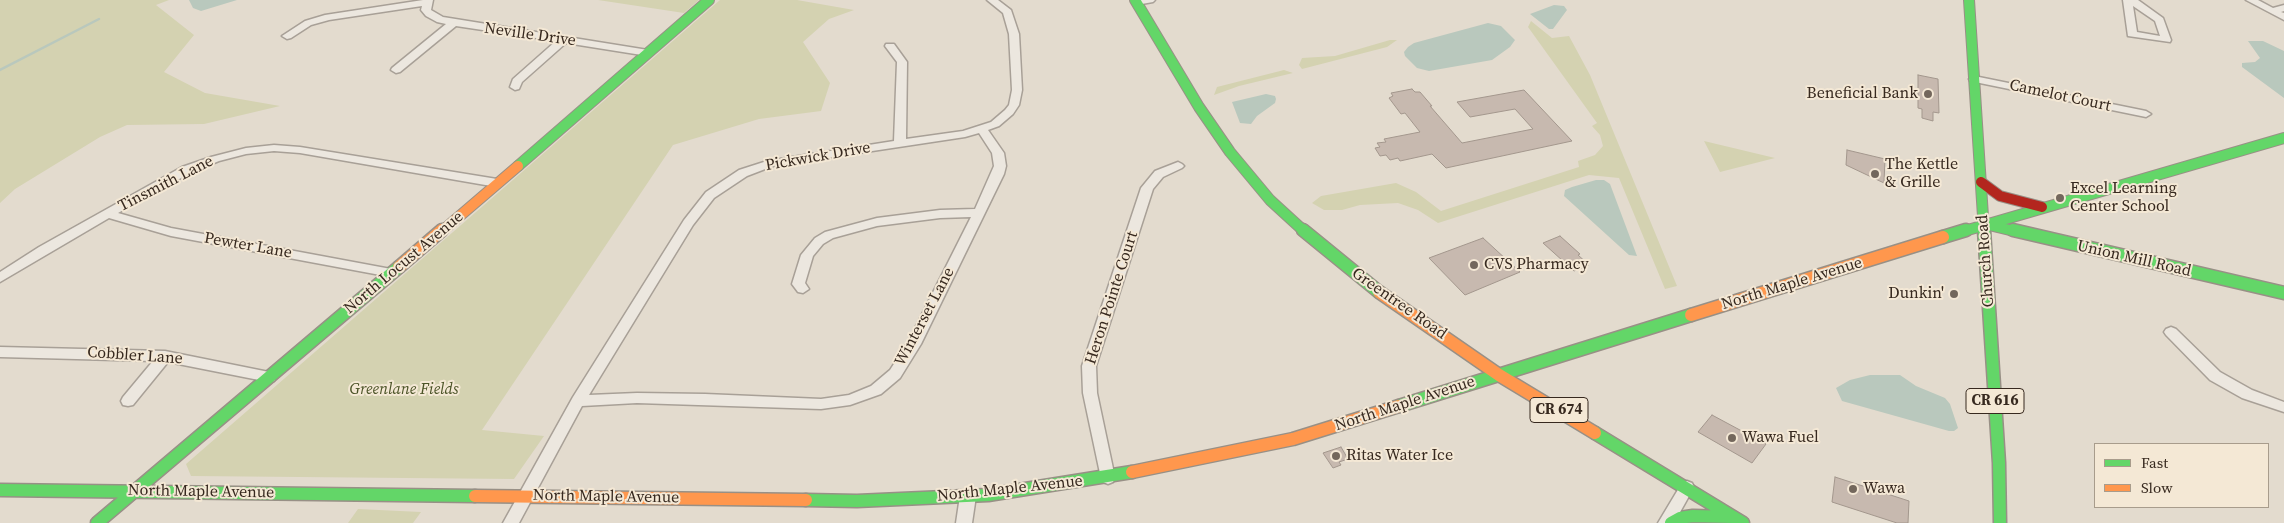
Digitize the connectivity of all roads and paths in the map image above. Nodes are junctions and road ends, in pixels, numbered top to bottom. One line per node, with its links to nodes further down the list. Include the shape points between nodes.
1 (709, 0): 17 (main road, North Locust Avenue)
2 (992, 0): 22 (street, Pickwick Drive, via 1010,17 1015,40 1017,90 1009,112)
3 (1150, 0): 8 (street)
4 (1969, 0): 19 (main road, Church Road / CR 616)
5 (2128, 0): 6 (street, via 2132,34 2166,40 2160,20)
6 (2132, 0)
7 (2251, 0): 11 (street)
8 (1136, 1): 39 (main road, Greentree Road, via 1219,137 1270,200 1352,271)
9 (427, 2): 13 (street, Neville Drive, via 429,14); 14 (street, via 328,17 308,23)
10 (2284, 8): 11 (street)
11 (2272, 11): 12 (street)
12 (2284, 17)
13 (453, 23): 15 (street, Neville Drive); 18 (street)
14 (287, 36)
15 (563, 40): 17 (street, Neville Drive); 20 (street)
16 (890, 46): 24 (street, via 902,62)
17 (648, 53): 27 (main road, North Locust Avenue)
18 (396, 70)
19 (1974, 79): 21 (street, Camelot Court); 26 (main road, Church Road / CR 616)
20 (515, 86)
21 (2146, 114)
22 (982, 130): 24 (street, Pickwick Drive); 29 (street, Winterset Lane, via 995,148 1000,166)
23 (2284, 138): 28 (main road, North Maple Avenue)
24 (900, 144): 42 (street, Pickwick Drive, via 771,163 743,173 720,187 688,223)
25 (1178, 166): 44 (street, Heron Pointe Court, via 1159,174 1147,188 1089,366 1090,394)
26 (1981, 182): 28 (main road, via 2000,196); 31 (main road, Church Road / CR 616)
27 (497, 183): 30 (street, Tinsmith Lane, via 287,148 260,149 200,164); 32 (main road, North Locust Avenue)
28 (2042, 207): 31 (main road, North Maple Avenue)
29 (978, 213): 34 (street, via 877,222 829,235 807,255 799,277 798,284); 42 (street, Winterset Lane, via 902,364 886,382 863,396 821,404 637,398)
30 (107, 214): 32 (street, Pewter Lane, via 171,232); 33 (street, Tinsmith Lane)
31 (1984, 224): 35 (main road, Union Mill Road); 39 (main road, North Maple Avenue); 56 (main road, Church Road / CR 616)
32 (390, 273): 40 (main road, North Locust Avenue)
33 (0, 278)
34 (802, 289)
35 (2284, 293)
36 (2171, 332): 43 (street, via 2215,376 2247,394)
37 (0, 352): 38 (street, Cobbler Lane)
38 (165, 356): 40 (street, Cobbler Lane); 41 (street)
39 (1499, 375): 44 (main road, North Maple Avenue, via 1264,448); 45 (main road, Greentree Road / CR 674)
40 (269, 377): 47 (main road, North Locust Avenue)
41 (128, 401)
42 (578, 401): 48 (street, Pickwick Drive)
43 (2284, 407)
44 (1108, 478): 49 (main road, North Maple Avenue)
45 (1687, 487): 50 (main road, Greentree Road / CR 674); 54 (street)
46 (0, 490): 47 (main road, North Maple Avenue)
47 (134, 492): 48 (main road, North Maple Avenue); 51 (main road, North Locust Avenue)
48 (524, 496): 49 (main road, North Maple Avenue, via 856,501); 52 (street, Pickwick Drive)
49 (968, 496): 53 (street)
50 (1738, 520): 55 (main road, via 1693,516)
51 (96, 523)
52 (510, 523)
53 (964, 523)
54 (1666, 523)
55 (1671, 523)
56 (2000, 523)

